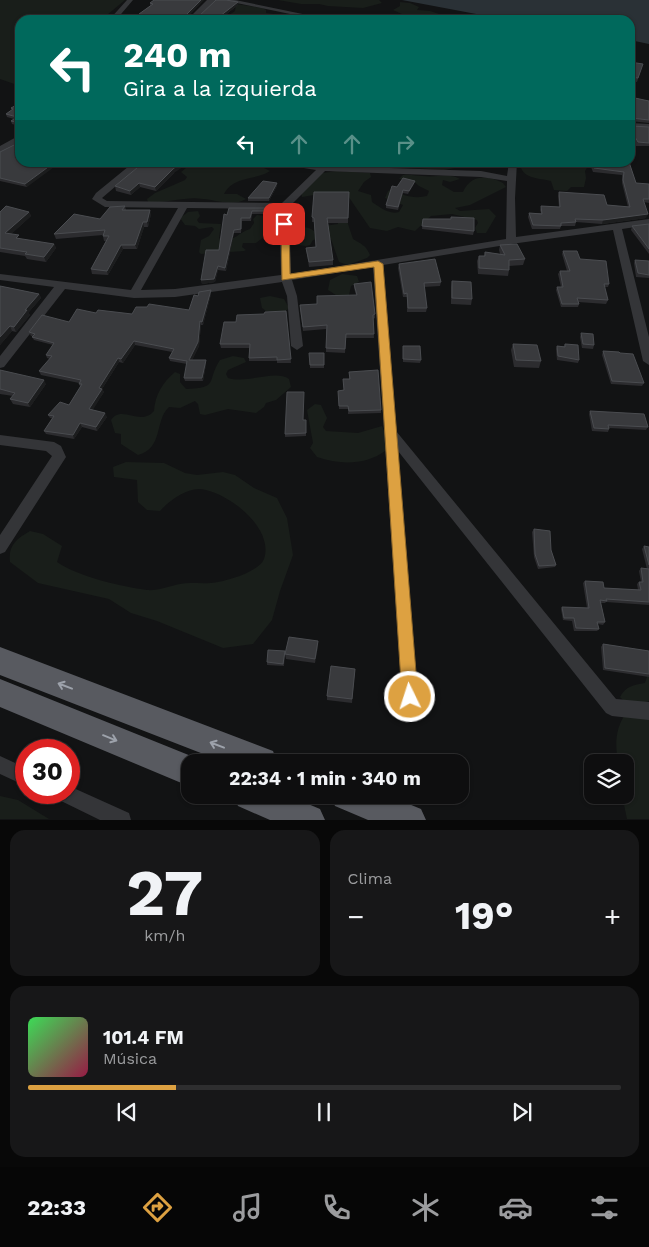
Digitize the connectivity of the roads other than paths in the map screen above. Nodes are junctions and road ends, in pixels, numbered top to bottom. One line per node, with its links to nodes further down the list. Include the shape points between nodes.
1 (130, 0): 4 (street)
2 (212, 0): 5 (street)
3 (225, 0): 6 (street)
4 (116, 15)
5 (196, 15)
6 (304, 15)
7 (635, 125): 8 (street)
8 (649, 126)
9 (15, 142): 10 (street)
10 (0, 152)
11 (134, 167): 16 (street, via 99,195 99,201 105,204)
12 (323, 167): 17 (street)
13 (353, 167): 15 (street, via 481,174)
14 (512, 167): 15 (street)
15 (511, 179): 20 (street)
16 (184, 205): 17 (street); 25 (street)
17 (284, 206): 23 (street)
18 (649, 222): 19 (street)
19 (617, 226): 20 (street); 27 (street)
20 (511, 241): 21 (street)
21 (378, 264): 23 (street); 29 (street)
22 (0, 277): 24 (street)
23 (286, 278): 25 (street, via 175,293); 26 (street, via 292,296)
24 (61, 286): 25 (street); 28 (street)
25 (134, 294)
26 (297, 346)
27 (649, 358)
28 (0, 364)
29 (390, 432): 34 (street); 35 (street, via 612,707)
30 (0, 440): 31 (street, via 49,446 59,457)
31 (0, 547)
32 (0, 661): 36 (highway, one-way to 32)
33 (0, 694): 38 (highway, one-way to 38)
34 (410, 697)
35 (649, 711)
36 (241, 754)
37 (0, 765): 39 (street)
38 (181, 767)
39 (15, 772)
40 (80, 801): 43 (street)
41 (271, 804): 44 (highway)
42 (369, 804): 45 (highway)
43 (122, 820)
44 (309, 820)
45 (410, 820)

